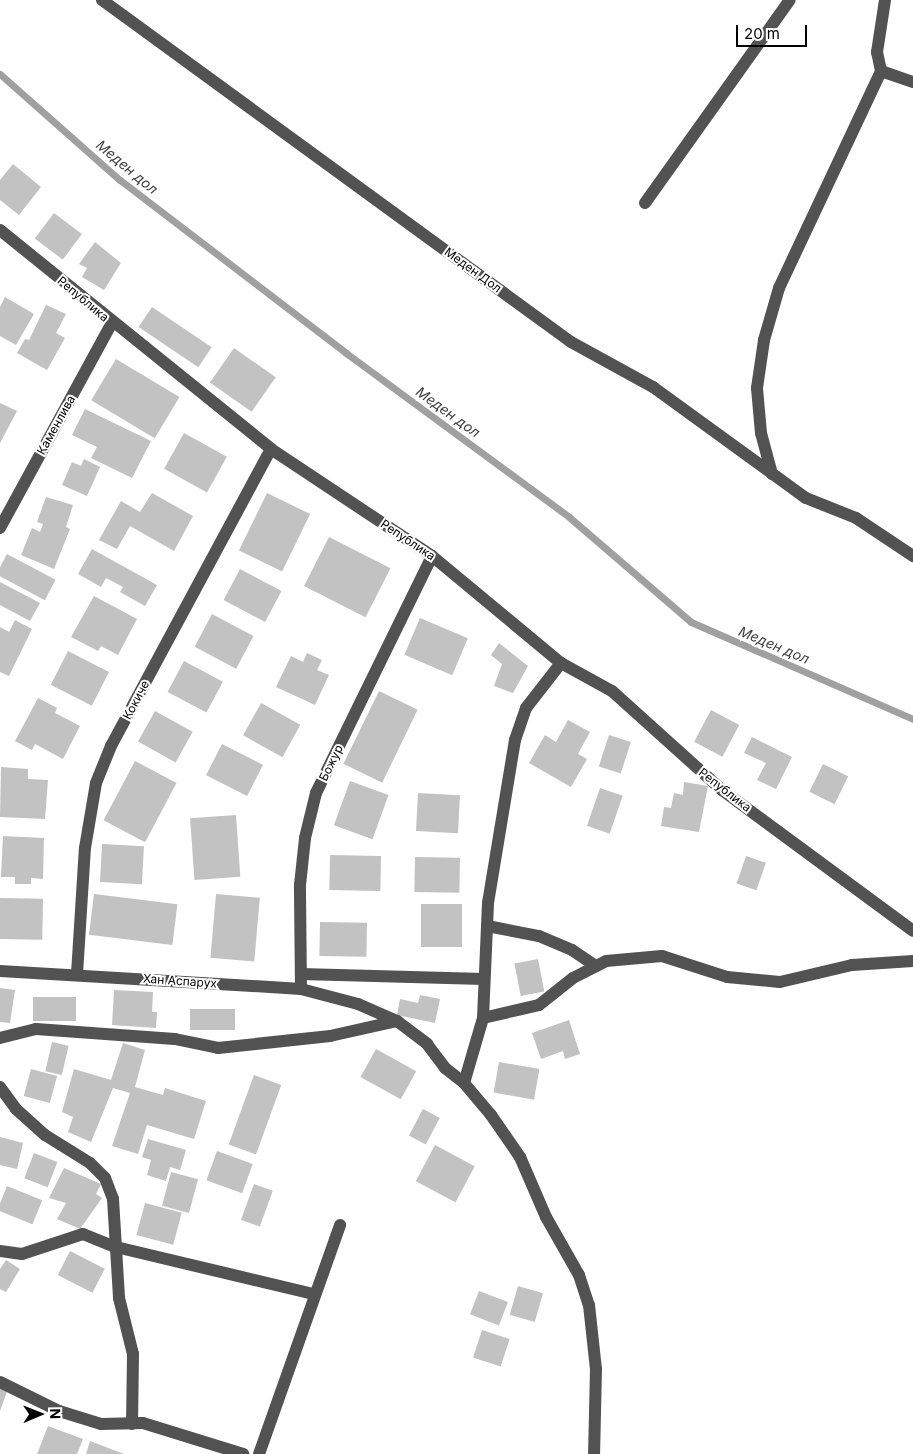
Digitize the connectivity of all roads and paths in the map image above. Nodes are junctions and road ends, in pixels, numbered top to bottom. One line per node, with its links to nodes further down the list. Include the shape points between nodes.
1 (102, 0): 10 (street, Меден Дол, via 571,342 653,387)
2 (790, 0): 6 (street)
3 (885, 0): 4 (street, via 877,52)
4 (881, 71): 5 (street); 10 (street, via 779,288 764,340 757,388 761,433)
5 (913, 82)
6 (645, 203)
7 (0, 230): 8 (street, Република)
8 (112, 323): 9 (street, Република); 11 (street, Каменлива)
9 (272, 449): 12 (street, Република); 20 (street, Кокиче, via 111,746 96,783 85,848)
10 (772, 474): 13 (street, Меден Дол, via 806,498 856,518)
11 (0, 528)
12 (432, 556): 14 (street, Република); 21 (street, Божур, via 316,793 305,838 300,885)
13 (913, 556)
14 (560, 663): 15 (street, via 526,708 516,740 488,902); 16 (street, Република, via 612,691 722,790)
15 (487, 926): 18 (street, via 539,936 572,950); 22 (street)
16 (913, 931)
17 (913, 961): 18 (street, via 852,965 801,980 780,982 727,977 662,956 606,961)
18 (596, 966): 24 (street, via 573,978 539,1005)
19 (0, 971): 20 (street, Хан Аспарух)
20 (77, 974): 23 (street, Хан Аспарух)
21 (301, 974): 22 (street); 23 (street, Божур)
22 (484, 978): 24 (street)
23 (301, 989): 25 (street, Хан Аспарух, via 358,1004)
24 (483, 1018): 27 (street)
25 (397, 1021): 26 (street, via 330,1036 218,1048 175,1039 71,1030 36,1029); 27 (street, Хан Аспарух, via 427,1044 445,1068)
26 (0, 1038)
27 (464, 1083): 37 (street, Хан Аспарух, via 520,1157 546,1216 579,1276 589,1306 596,1369)
28 (0, 1087): 30 (street, via 16,1109 45,1135 90,1163 105,1178 113,1199)
29 (340, 1225): 32 (street)
30 (116, 1247): 31 (street, via 83,1234 22,1254); 32 (street); 34 (street, via 119,1298 133,1354)
31 (0, 1251)
32 (314, 1294): 36 (street)
33 (0, 1382): 34 (street, via 59,1411 101,1424)
34 (132, 1424): 35 (street, via 143,1423)
35 (243, 1454)
36 (259, 1454)
37 (594, 1454)

